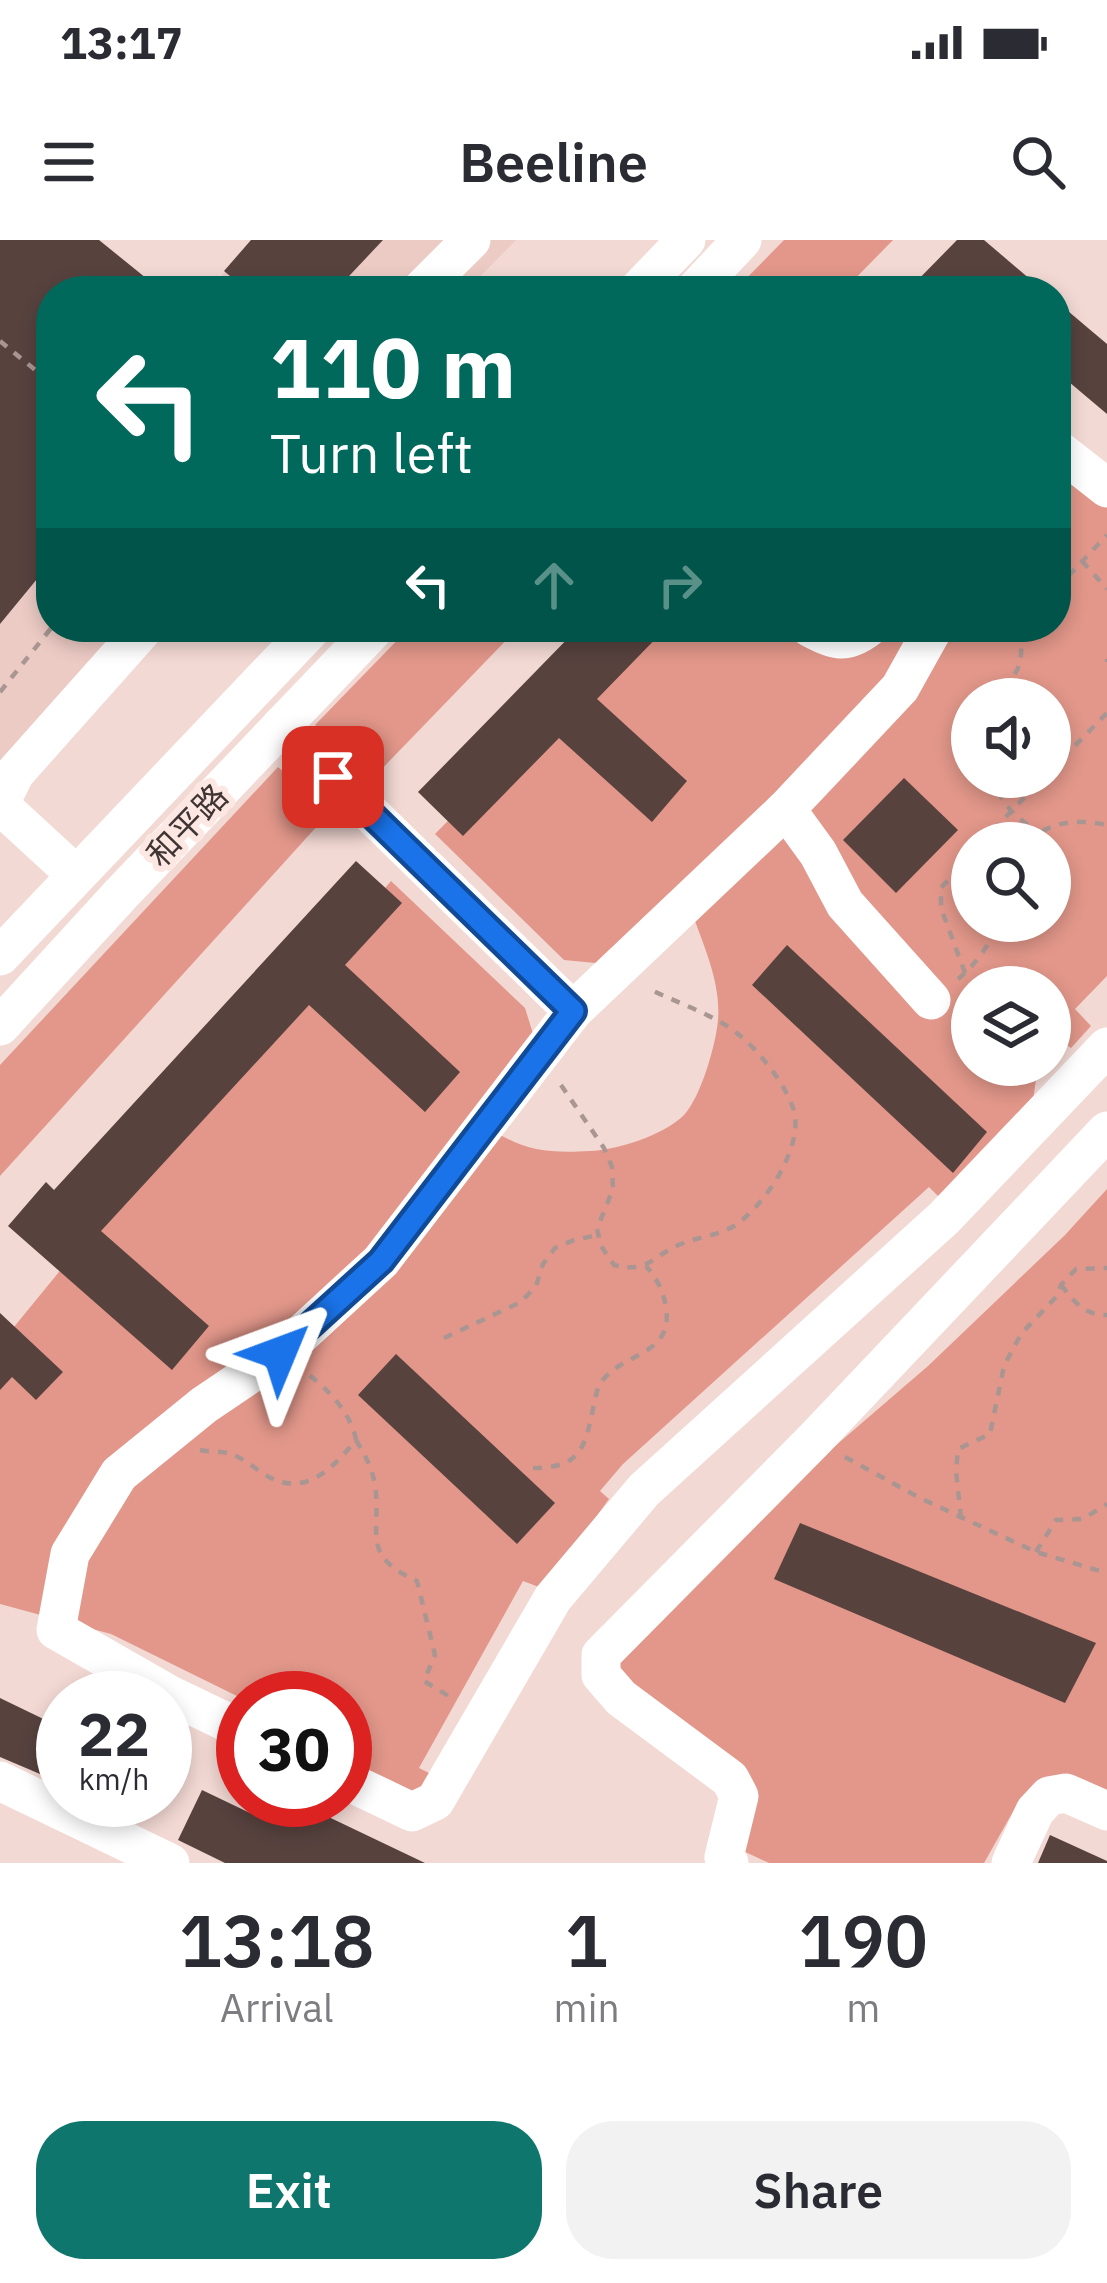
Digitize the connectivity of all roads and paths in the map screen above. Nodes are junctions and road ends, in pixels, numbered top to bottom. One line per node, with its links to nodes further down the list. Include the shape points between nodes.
1 (471, 240): 4 (street)
2 (686, 240): 5 (street)
3 (742, 240): 6 (street)
4 (435, 276)
5 (651, 276)
6 (708, 276)
7 (0, 341): 8 (path)
8 (36, 371)
9 (1071, 460): 10 (street)
10 (1107, 488)
11 (1107, 535): 12 (path)
12 (1082, 560): 13 (path); 14 (path)
13 (1071, 572)
14 (1107, 589)
15 (40, 642): 22 (path)
16 (132, 642): 28 (street, via 15,772)
17 (299, 642): 35 (street, 和平路)
18 (362, 642): 24 (street, 和平路)
19 (926, 642): 29 (street, via 900,688)
20 (1023, 642): 21 (path)
21 (1012, 678)
22 (0, 692)
23 (1107, 713): 25 (path)
24 (281, 726): 42 (street); 43 (street, 和平路)
25 (1071, 750)
26 (1002, 798): 30 (path)
27 (1024, 798): 30 (path)
28 (0, 804): 35 (street)
29 (786, 808): 39 (street); 41 (street, via 845,904)
30 (1011, 811): 31 (path); 32 (path)
31 (1001, 822)
32 (1024, 822)
33 (1071, 822): 34 (path)
34 (1107, 825)
35 (76, 875): 38 (street, 和平路)
36 (951, 876): 37 (path, via 940,888)
37 (951, 936)
38 (0, 956)
39 (614, 973): 42 (street); 48 (path, via 737,1032 795,1112 784,1166 763,1201 734,1225)
40 (951, 985): 41 (path)
41 (931, 1000)
42 (573, 1011): 45 (street)
43 (0, 1026)
44 (1107, 1047): 63 (street, via 944,1218 644,1490 554,1598)
45 (540, 1056): 47 (path, via 612,1168); 53 (street, via 381,1261)
46 (1107, 1130): 56 (street)
47 (598, 1234): 48 (path, via 614,1264); 52 (path, via 556,1248 521,1302)
48 (646, 1266): 57 (path, via 664,1298 665,1332 599,1386 578,1454 558,1468)
49 (1107, 1268): 50 (path, via 1076,1269)
50 (1061, 1285): 51 (path, via 1081,1309); 59 (path, via 1004,1366 990,1434 958,1449)
51 (1107, 1315)
52 (444, 1338)
53 (280, 1353): 54 (street); 55 (path, via 342,1409)
54 (179, 1425): 55 (path, via 196,1450 231,1454 292,1486 313,1480); 62 (street, via 119,1474 70,1554 56,1630)
55 (356, 1440): 63 (path, via 375,1484 374,1536 394,1570 417,1581 435,1655 424,1681)
56 (814, 1440): 59 (path); 70 (street, via 601,1655 601,1675 621,1698 730,1779 739,1796)
57 (532, 1468)
58 (1107, 1504): 60 (path, via 1083,1519 1056,1520)
59 (961, 1518): 60 (path)
60 (1036, 1552): 61 (path)
61 (1107, 1574)
62 (123, 1671)
63 (488, 1714): 66 (street, via 435,1801 412,1812)
64 (0, 1781): 65 (street)
65 (36, 1792)
66 (372, 1793)
67 (1107, 1811): 71 (street, via 1066,1793 1048,1796)
68 (122, 1827): 69 (street)
69 (170, 1863)
70 (729, 1863)
71 (1011, 1863)

